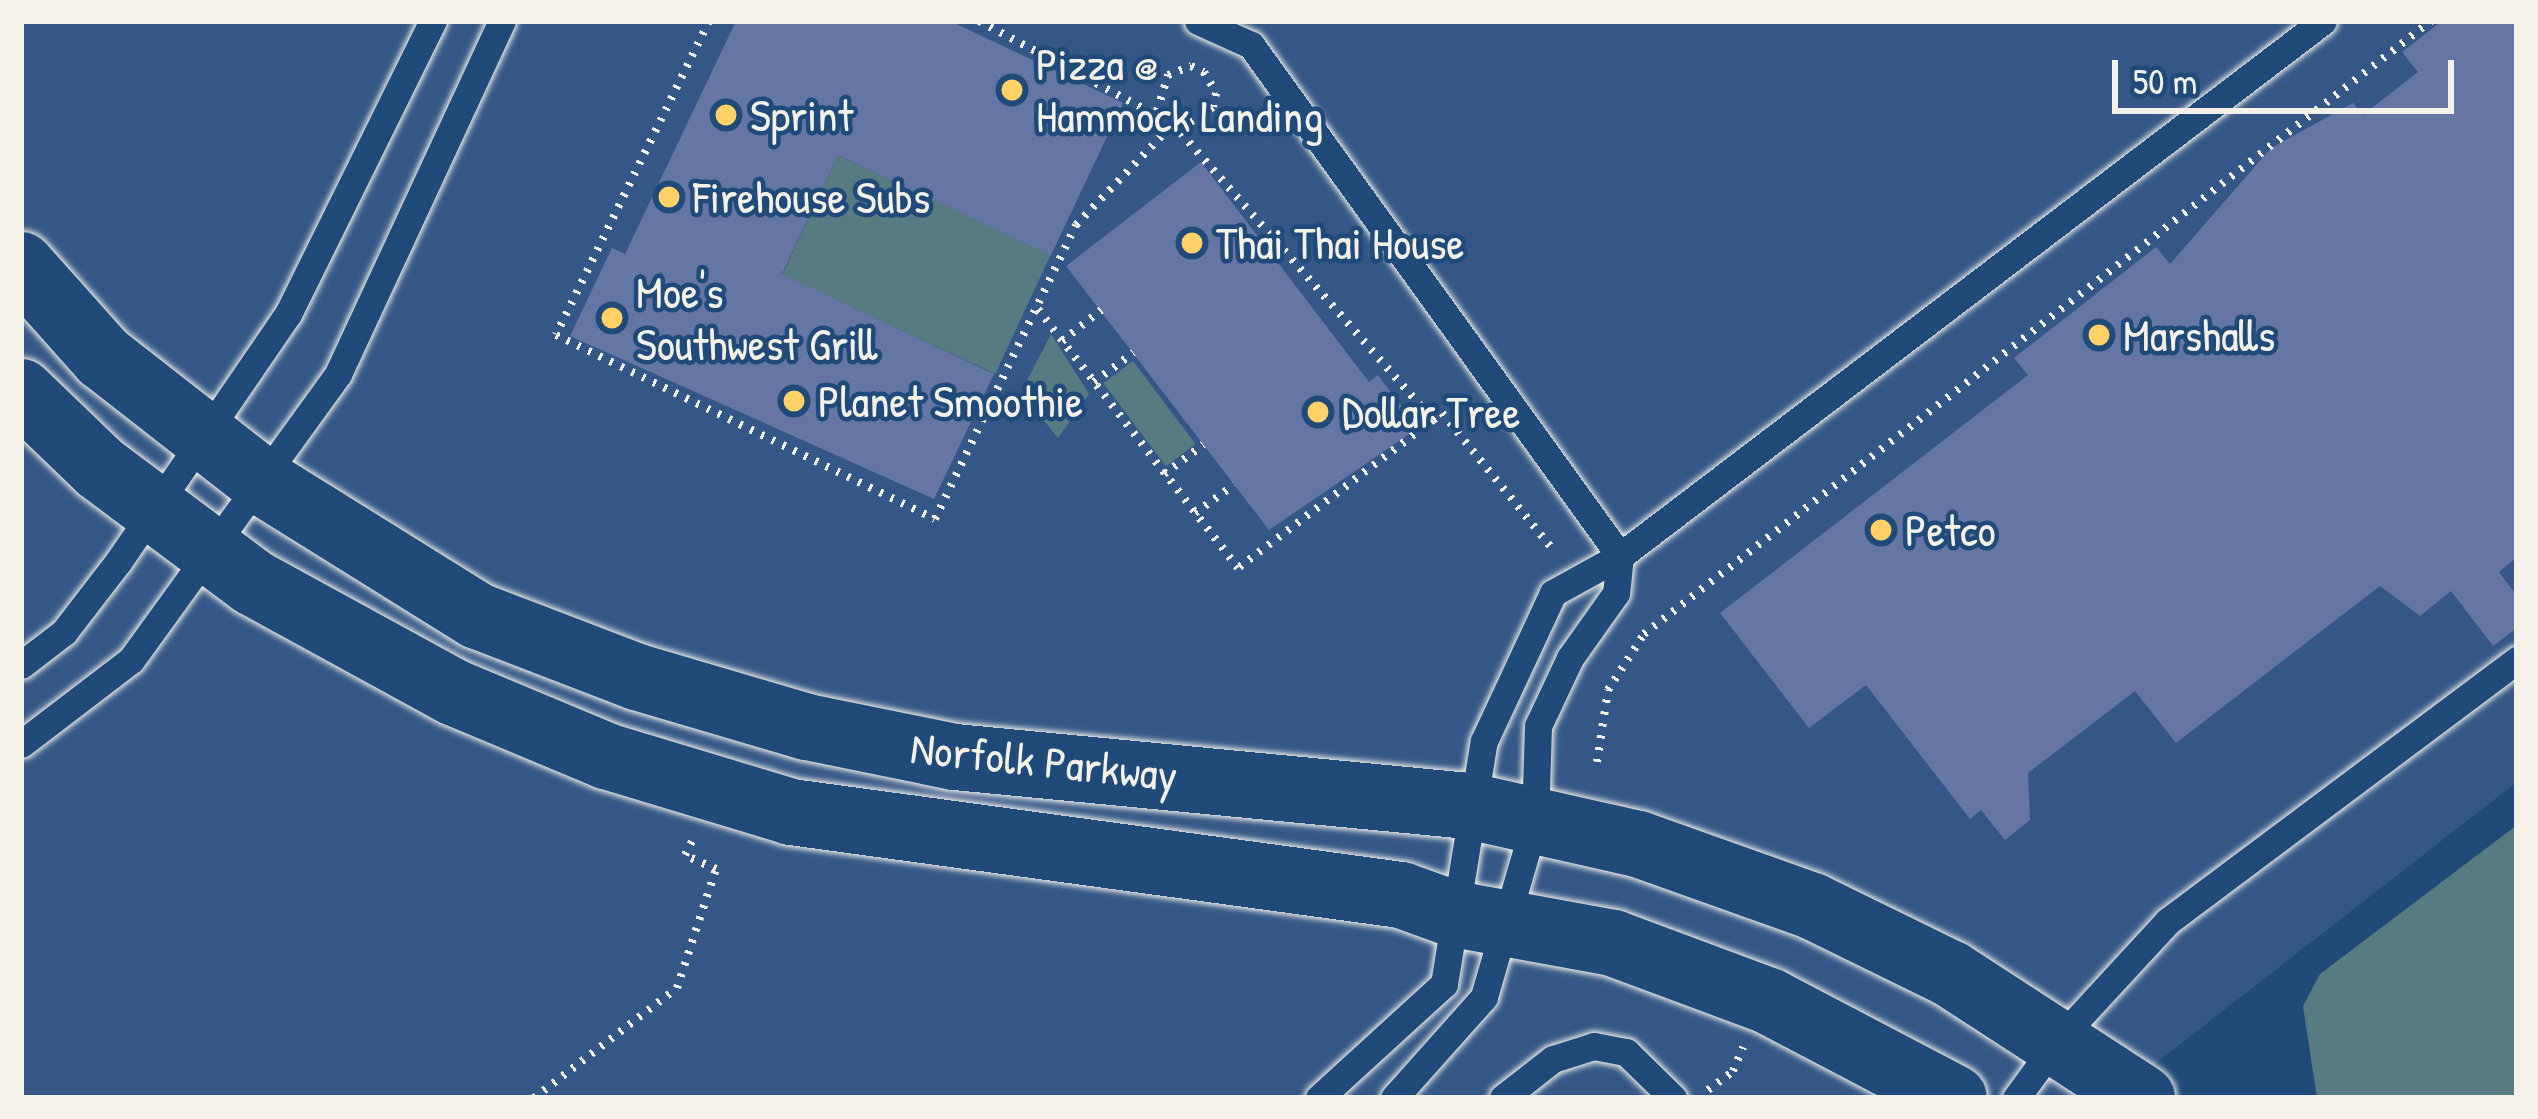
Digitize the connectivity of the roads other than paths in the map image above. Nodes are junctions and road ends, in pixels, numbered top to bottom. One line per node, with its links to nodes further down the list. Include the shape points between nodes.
1 (433, 21): 7 (lane, via 288,314)
2 (502, 21): 8 (lane, via 338,374)
3 (1198, 21): 11 (lane, via 1251,44)
4 (2323, 21): 11 (lane)
5 (21, 265): 7 (street, Norfolk Parkway, via 103,357)
6 (21, 392): 9 (street, Norfolk Parkway, via 100,468)
7 (200, 433): 8 (street, Norfolk Parkway); 9 (lane)
8 (264, 483): 10 (lane); 15 (street, Norfolk Parkway, via 478,616 637,677 807,727 955,758)
9 (158, 508): 10 (street, Norfolk Parkway); 13 (lane, via 64,632)
10 (215, 548): 14 (lane, via 131,660); 17 (street, Norfolk Parkway, via 254,583 453,692 606,756 790,812 1401,895)
11 (1620, 556): 15 (lane, via 1553,593 1484,741); 16 (lane, via 1612,598 1570,658 1538,726)
12 (2517, 660): 18 (lane, via 2168,920)
13 (21, 665)
14 (21, 744)
15 (1469, 806): 16 (street, Norfolk Parkway); 17 (lane)
16 (1534, 821): 17 (lane); 18 (street, Norfolk Parkway, via 1638,844 1812,906)
17 (1483, 919): 19 (lane, via 1444,984); 20 (lane, via 1484,997); 23 (street, Norfolk Parkway, via 1613,943 1769,1001)
18 (2060, 1038): 24 (lane); 25 (street, Norfolk Parkway)
19 (1319, 1098)
20 (1394, 1098)
21 (1502, 1098): 22 (lane, via 1553,1059 1594,1046 1626,1052)
22 (1673, 1098)
23 (1954, 1098)
24 (2016, 1098)
25 (2142, 1098)

